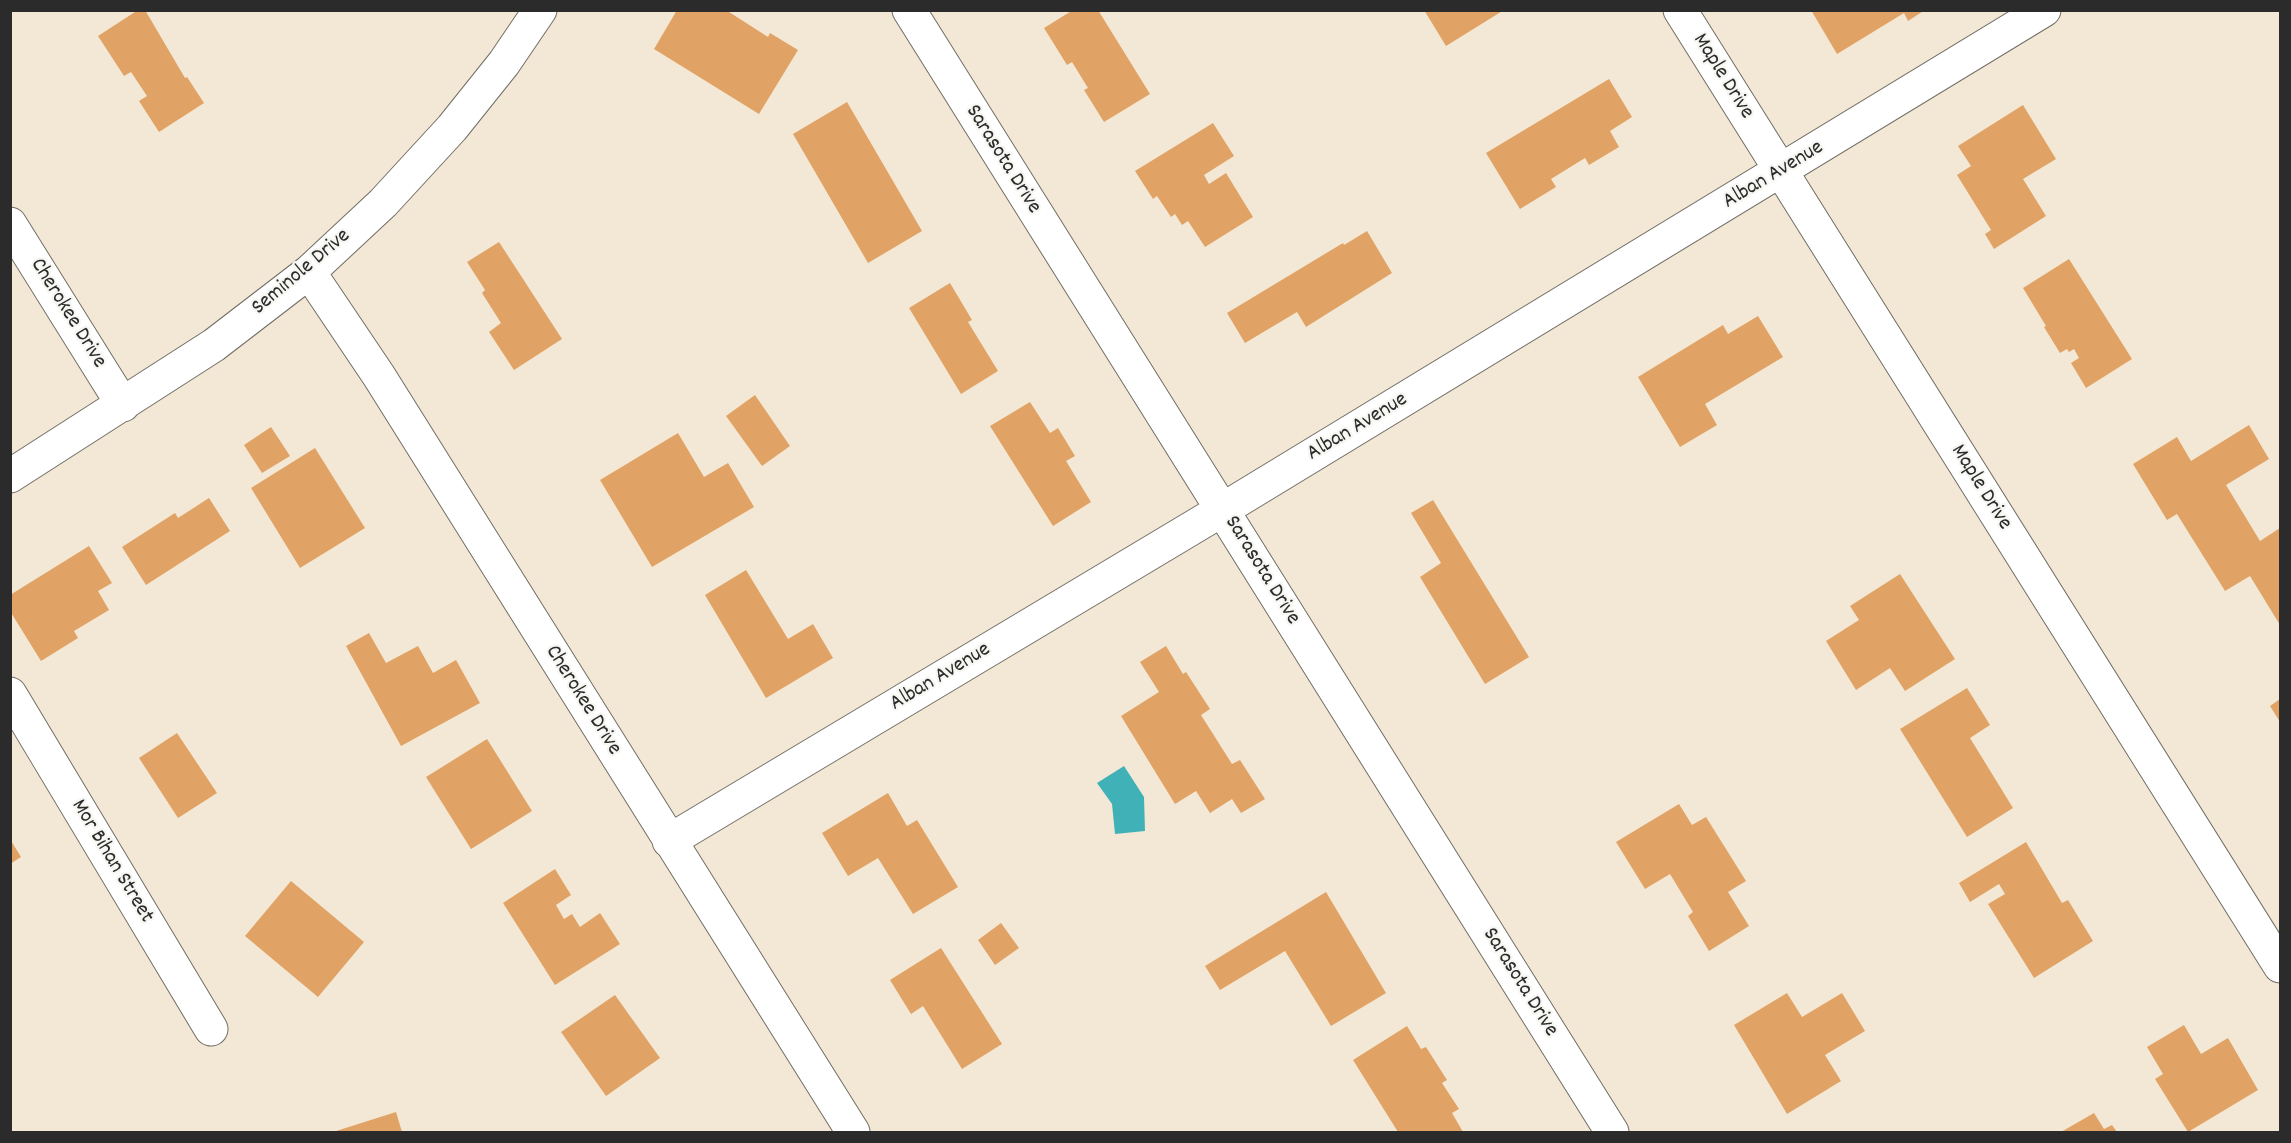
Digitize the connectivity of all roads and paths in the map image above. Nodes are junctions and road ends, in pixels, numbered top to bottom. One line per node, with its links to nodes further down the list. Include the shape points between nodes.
1 (540, 10): 7 (street, Seminole Drive, via 452,128 383,204)
2 (909, 10): 10 (street, Sarasota Drive)
3 (1680, 10): 5 (street, Maple Drive)
4 (2044, 10): 5 (street, Alban Avenue)
5 (1781, 172): 10 (street, Alban Avenue); 13 (street, Maple Drive)
6 (10, 224): 8 (street, Cherokee Drive)
7 (309, 272): 8 (street, Seminole Drive, via 214,345); 12 (street, Cherokee Drive, via 379,376)
8 (123, 405): 9 (street, Seminole Drive)
9 (10, 476)
10 (1222, 510): 12 (street, Alban Avenue); 16 (street, Sarasota Drive)
11 (10, 694): 14 (street, Mor Bihan Street)
12 (669, 841): 15 (street, Cherokee Drive)
13 (2280, 966)
14 (211, 1029)
15 (853, 1132)
16 (1612, 1132)

